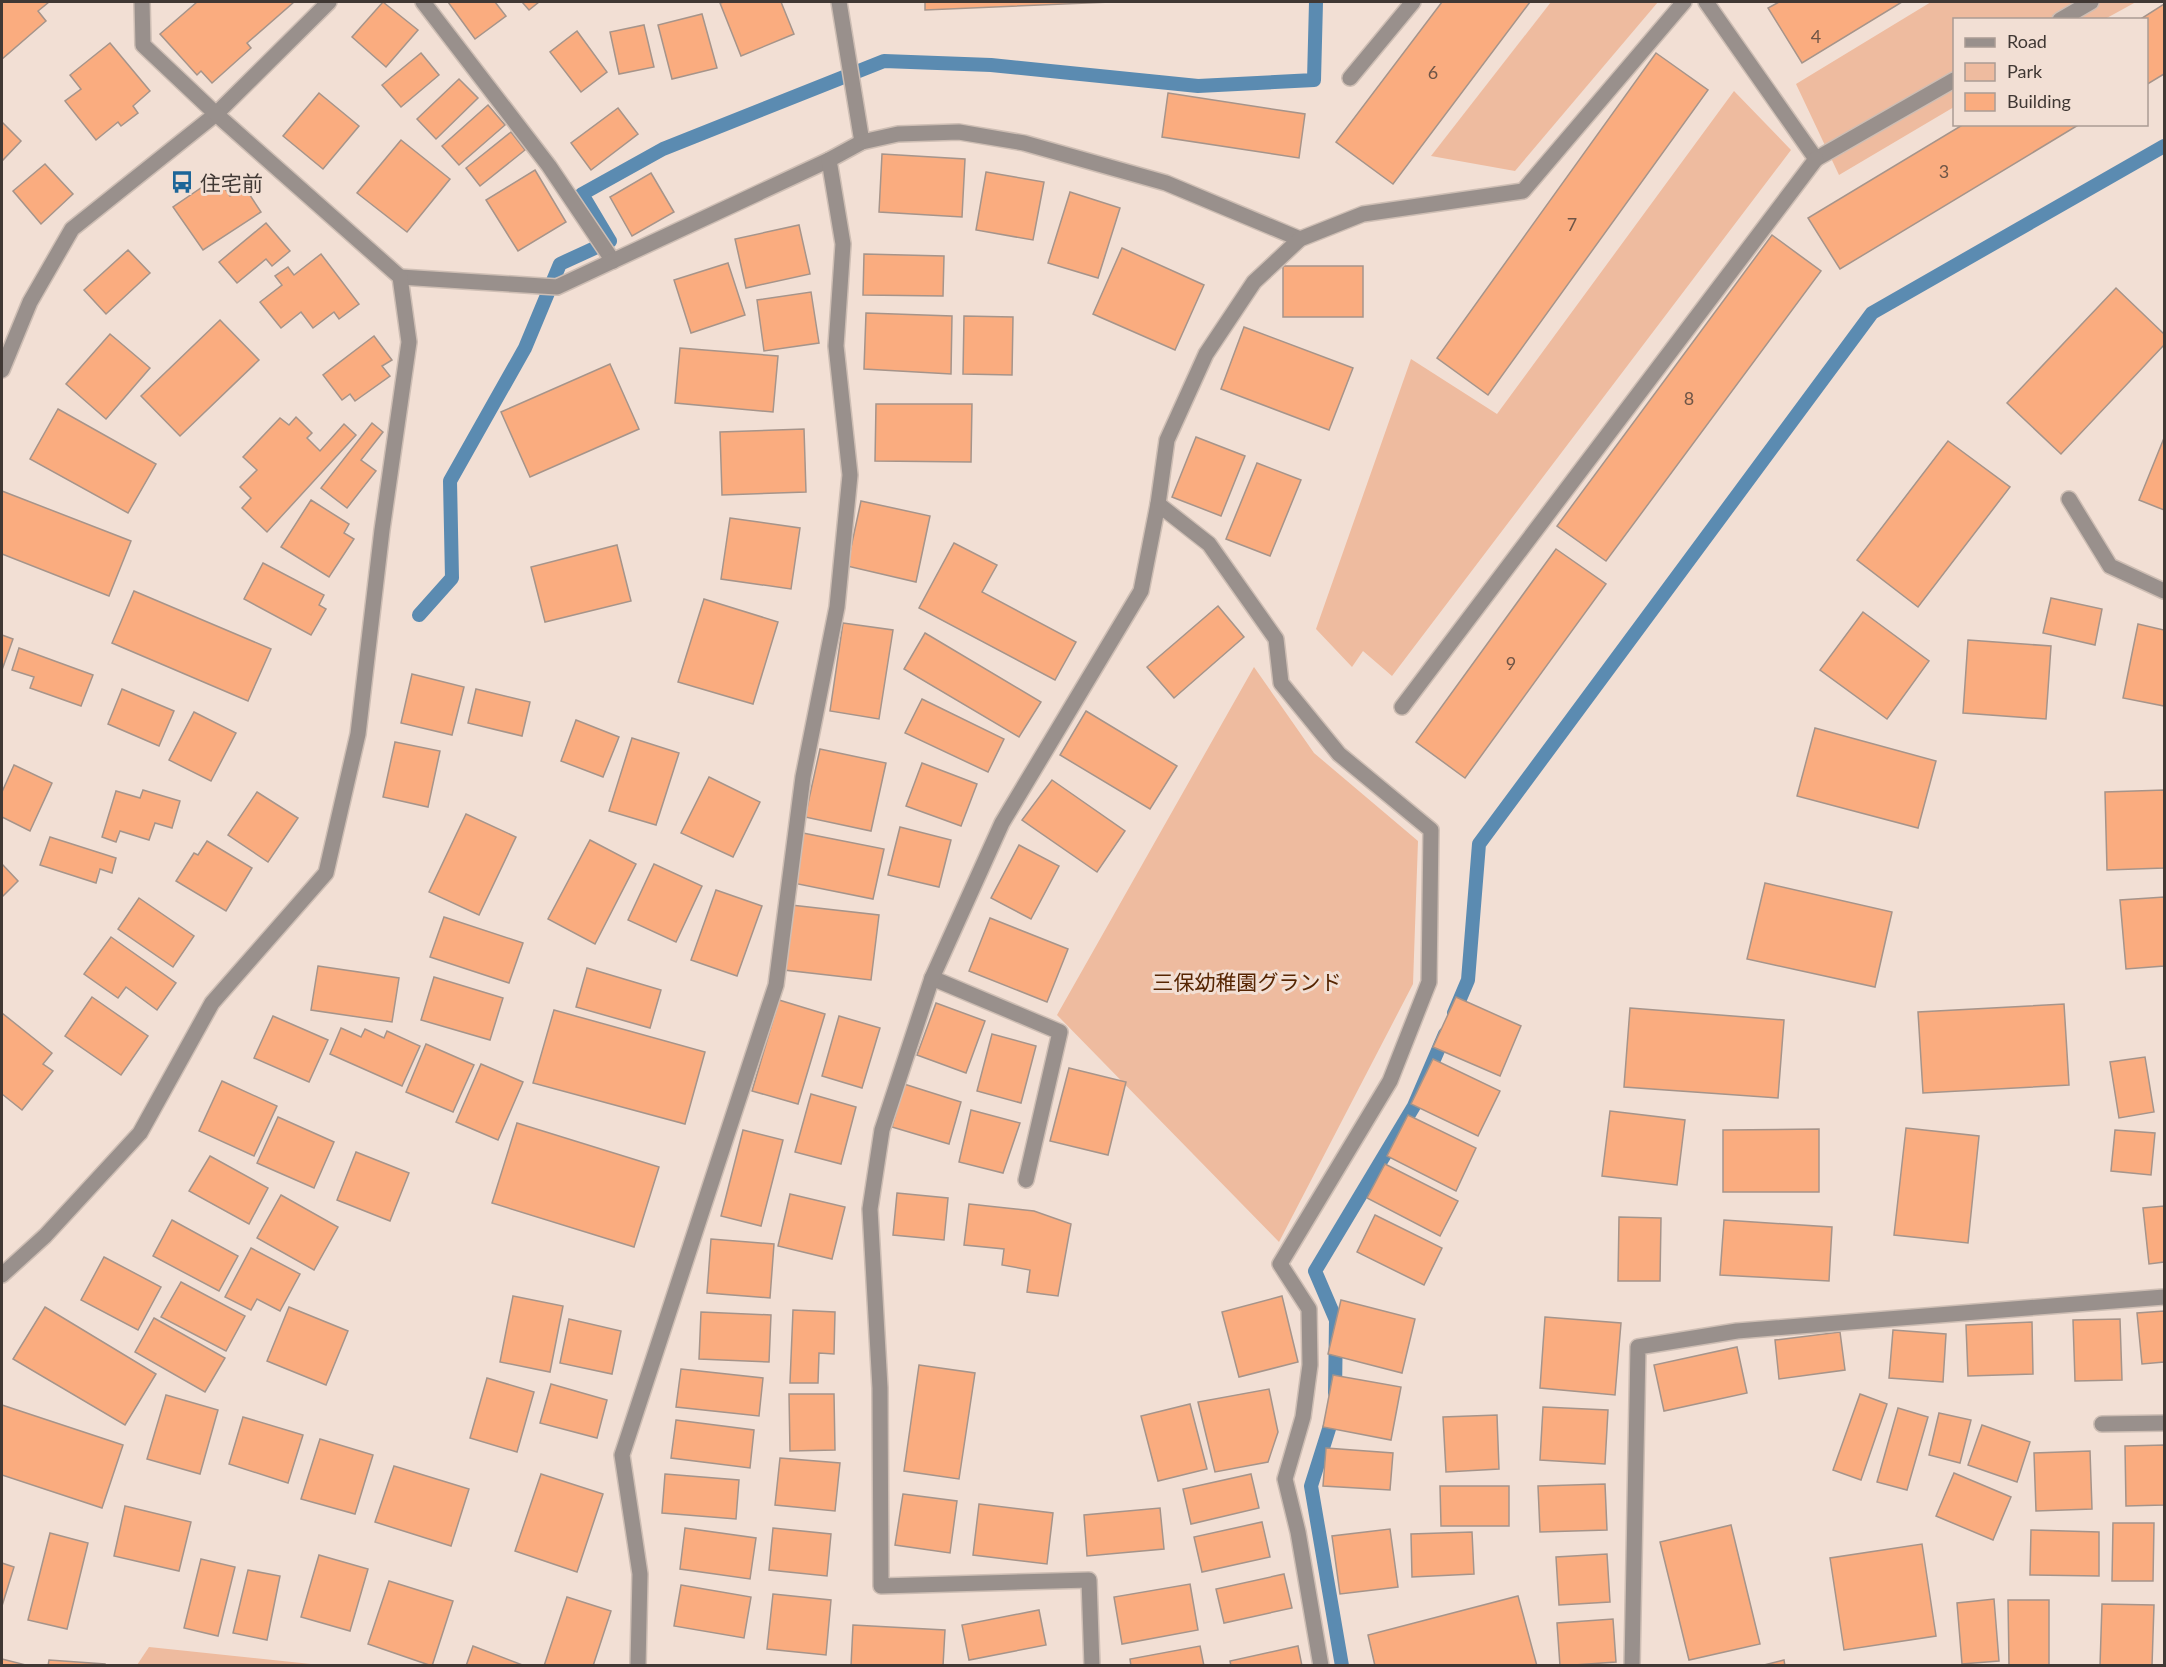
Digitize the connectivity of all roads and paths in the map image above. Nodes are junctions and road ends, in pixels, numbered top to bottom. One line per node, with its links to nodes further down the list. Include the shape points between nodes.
1 (142, 2): 12 (street, via 143,45)
2 (329, 2): 12 (street)
3 (423, 2): 17 (street, via 549,166)
4 (838, 2): 13 (street)
5 (1413, 2): 10 (street)
6 (1684, 2): 16 (street, via 1523,191 1363,213)
7 (1706, 2): 14 (street)
8 (2091, 2): 9 (street)
9 (2063, 18)
10 (1350, 78)
11 (1953, 81): 14 (street)
12 (216, 114): 18 (street); 19 (street, via 72,229 30,302)
13 (862, 142): 15 (street); 16 (street, via 898,134 959,132 1024,143 1166,183)
14 (1816, 159): 23 (street)
15 (829, 160): 17 (street); 30 (street, via 843,244 836,346 850,475 837,607 803,777 776,985 622,1455 640,1574)
16 (1300, 239): 21 (street, via 1254,282 1206,354 1167,440)
17 (613, 261): 18 (street, via 557,287)
18 (400, 277): 26 (street, via 409,342 358,734 326,873 212,1003 140,1133 45,1236)
19 (2, 370)
20 (2069, 499): 22 (street, via 2110,566)
21 (1158, 504): 24 (street, via 1141,591 1002,823); 32 (street, via 1209,544 1276,639 1281,683 1339,754 1431,830 1429,982 1390,1081 1280,1264 1309,1309 1306,1396 1285,1479)
22 (2164, 591)
23 (1402, 707)
24 (932, 978): 25 (street, via 1060,1032); 31 (street, via 882,1130 870,1209 880,1388 881,1586 1089,1580)
25 (1026, 1180)
26 (2, 1275)
27 (2164, 1297): 33 (street, via 1737,1331 1638,1347)
28 (2164, 1423): 29 (street)
29 (2102, 1424)
30 (638, 1665)
31 (1092, 1665)
32 (1321, 1665)
33 (1632, 1665)

